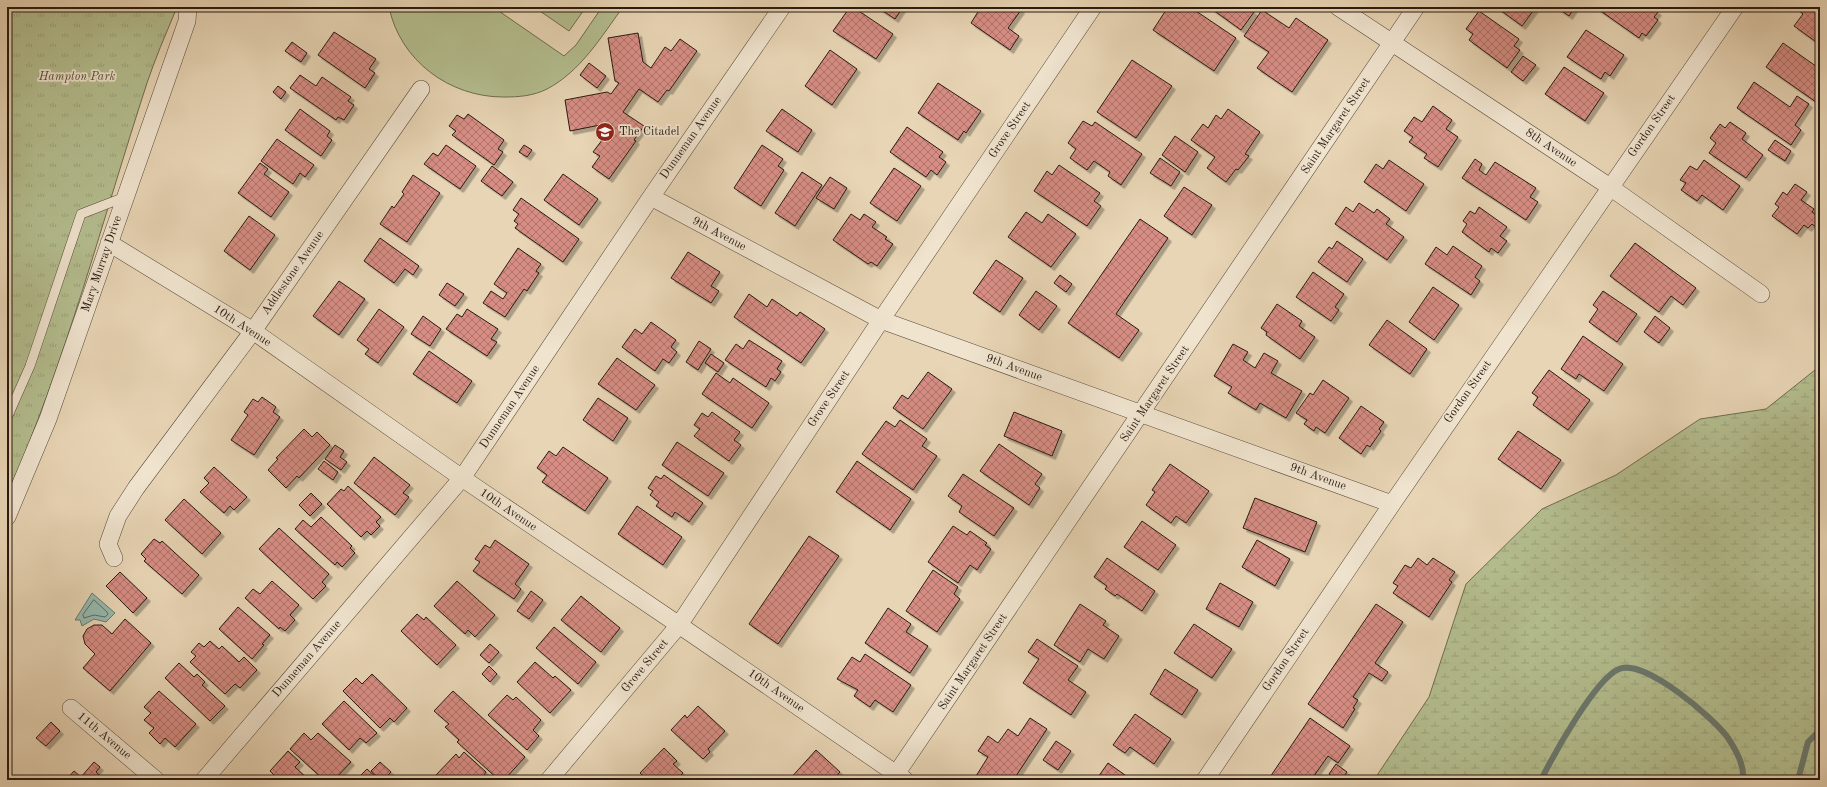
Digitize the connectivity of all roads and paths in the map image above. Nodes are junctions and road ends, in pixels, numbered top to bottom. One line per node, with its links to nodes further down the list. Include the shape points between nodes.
1 (188, 7): 10 (street, Mary Murray Drive, via 187,21)
2 (782, 7): 11 (street, Dunneman Avenue)
3 (1094, 7): 14 (street, Grove Street)
4 (1338, 7): 7 (street, 8th Avenue)
5 (1416, 7): 7 (street, Saint Margaret Street)
6 (1735, 7): 9 (street, Gordon Street)
7 (1393, 43): 9 (street, 8th Avenue); 16 (street, Saint Margaret Street)
8 (421, 89): 15 (street, Addlestone Avenue)
9 (1610, 187): 13 (street, 8th Avenue); 19 (street, Gordon Street)
10 (125, 197): 12 (street, Mary Murray Drive); 17 (lane, via 82,214 30,366)
11 (651, 198): 14 (street, 9th Avenue); 18 (street, Dunneman Avenue)
12 (108, 244): 15 (street, 10th Avenue); 20 (street, Mary Murray Drive, via 48,420)
13 (1761, 294)
14 (881, 320): 16 (street, 9th Avenue); 22 (street, Grove Street)
15 (253, 332): 18 (street, 10th Avenue); 21 (street, Addlestone Avenue, via 136,488 118,516 108,544)
16 (1142, 414): 19 (street, 9th Avenue); 24 (street, Saint Margaret Street)
17 (7, 418)
18 (462, 478): 22 (street, 10th Avenue); 26 (street, Dunneman Avenue)
19 (1392, 504): 28 (street, Gordon Street)
20 (7, 517)
21 (114, 558)
22 (679, 625): 24 (street, 10th Avenue); 27 (street, Grove Street)
23 (71, 708): 25 (street, 11th Avenue)
24 (898, 778)
25 (156, 780)
26 (204, 780)
27 (549, 780)
28 (1205, 780)

